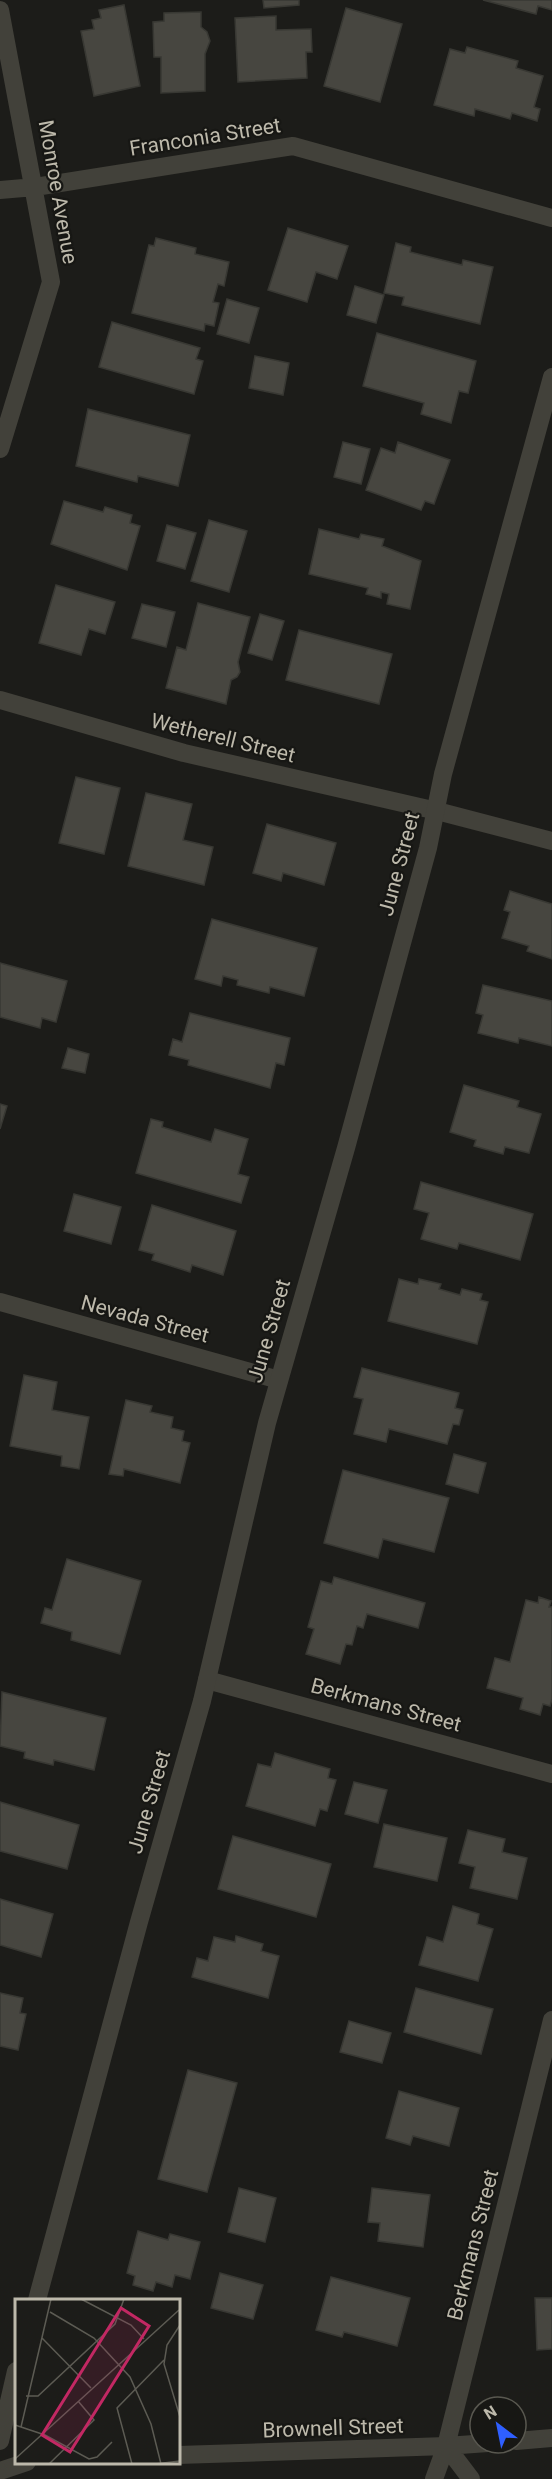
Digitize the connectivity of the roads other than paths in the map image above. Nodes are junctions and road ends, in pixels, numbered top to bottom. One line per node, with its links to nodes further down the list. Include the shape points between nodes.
1 (0, 10): 2 (street, Monroe Avenue)
2 (35, 187): 3 (street, Franconia Street); 4 (street, Franconia Street, via 293,146); 6 (street, Monroe Avenue, via 51,282)
3 (0, 190)
4 (552, 218)
5 (552, 376): 8 (street, June Street, via 443,774)
6 (0, 449)
7 (0, 700): 8 (street, Wetherell Street, via 184,753)
8 (437, 812): 9 (street, Wetherell Street); 11 (street, June Street)
9 (552, 841)
10 (0, 1302): 11 (street, Nevada Street)
11 (279, 1380): 12 (street, June Street)
12 (207, 1680): 13 (street, Berkmans Street); 15 (street, June Street)
13 (552, 1774)
14 (552, 2020): 21 (street, Berkmans Street)
15 (38, 2299)
16 (15, 2375): 19 (street)
17 (552, 2438): 18 (street)
18 (528, 2440)
19 (0, 2441)
20 (468, 2444): 21 (street, Brownell Street)
21 (446, 2446): 22 (street, Brownell Street); 25 (street, Berkmans Street); 26 (street)
22 (180, 2455)
23 (24, 2464): 24 (street)
24 (0, 2471)
25 (434, 2479)
26 (471, 2479)

